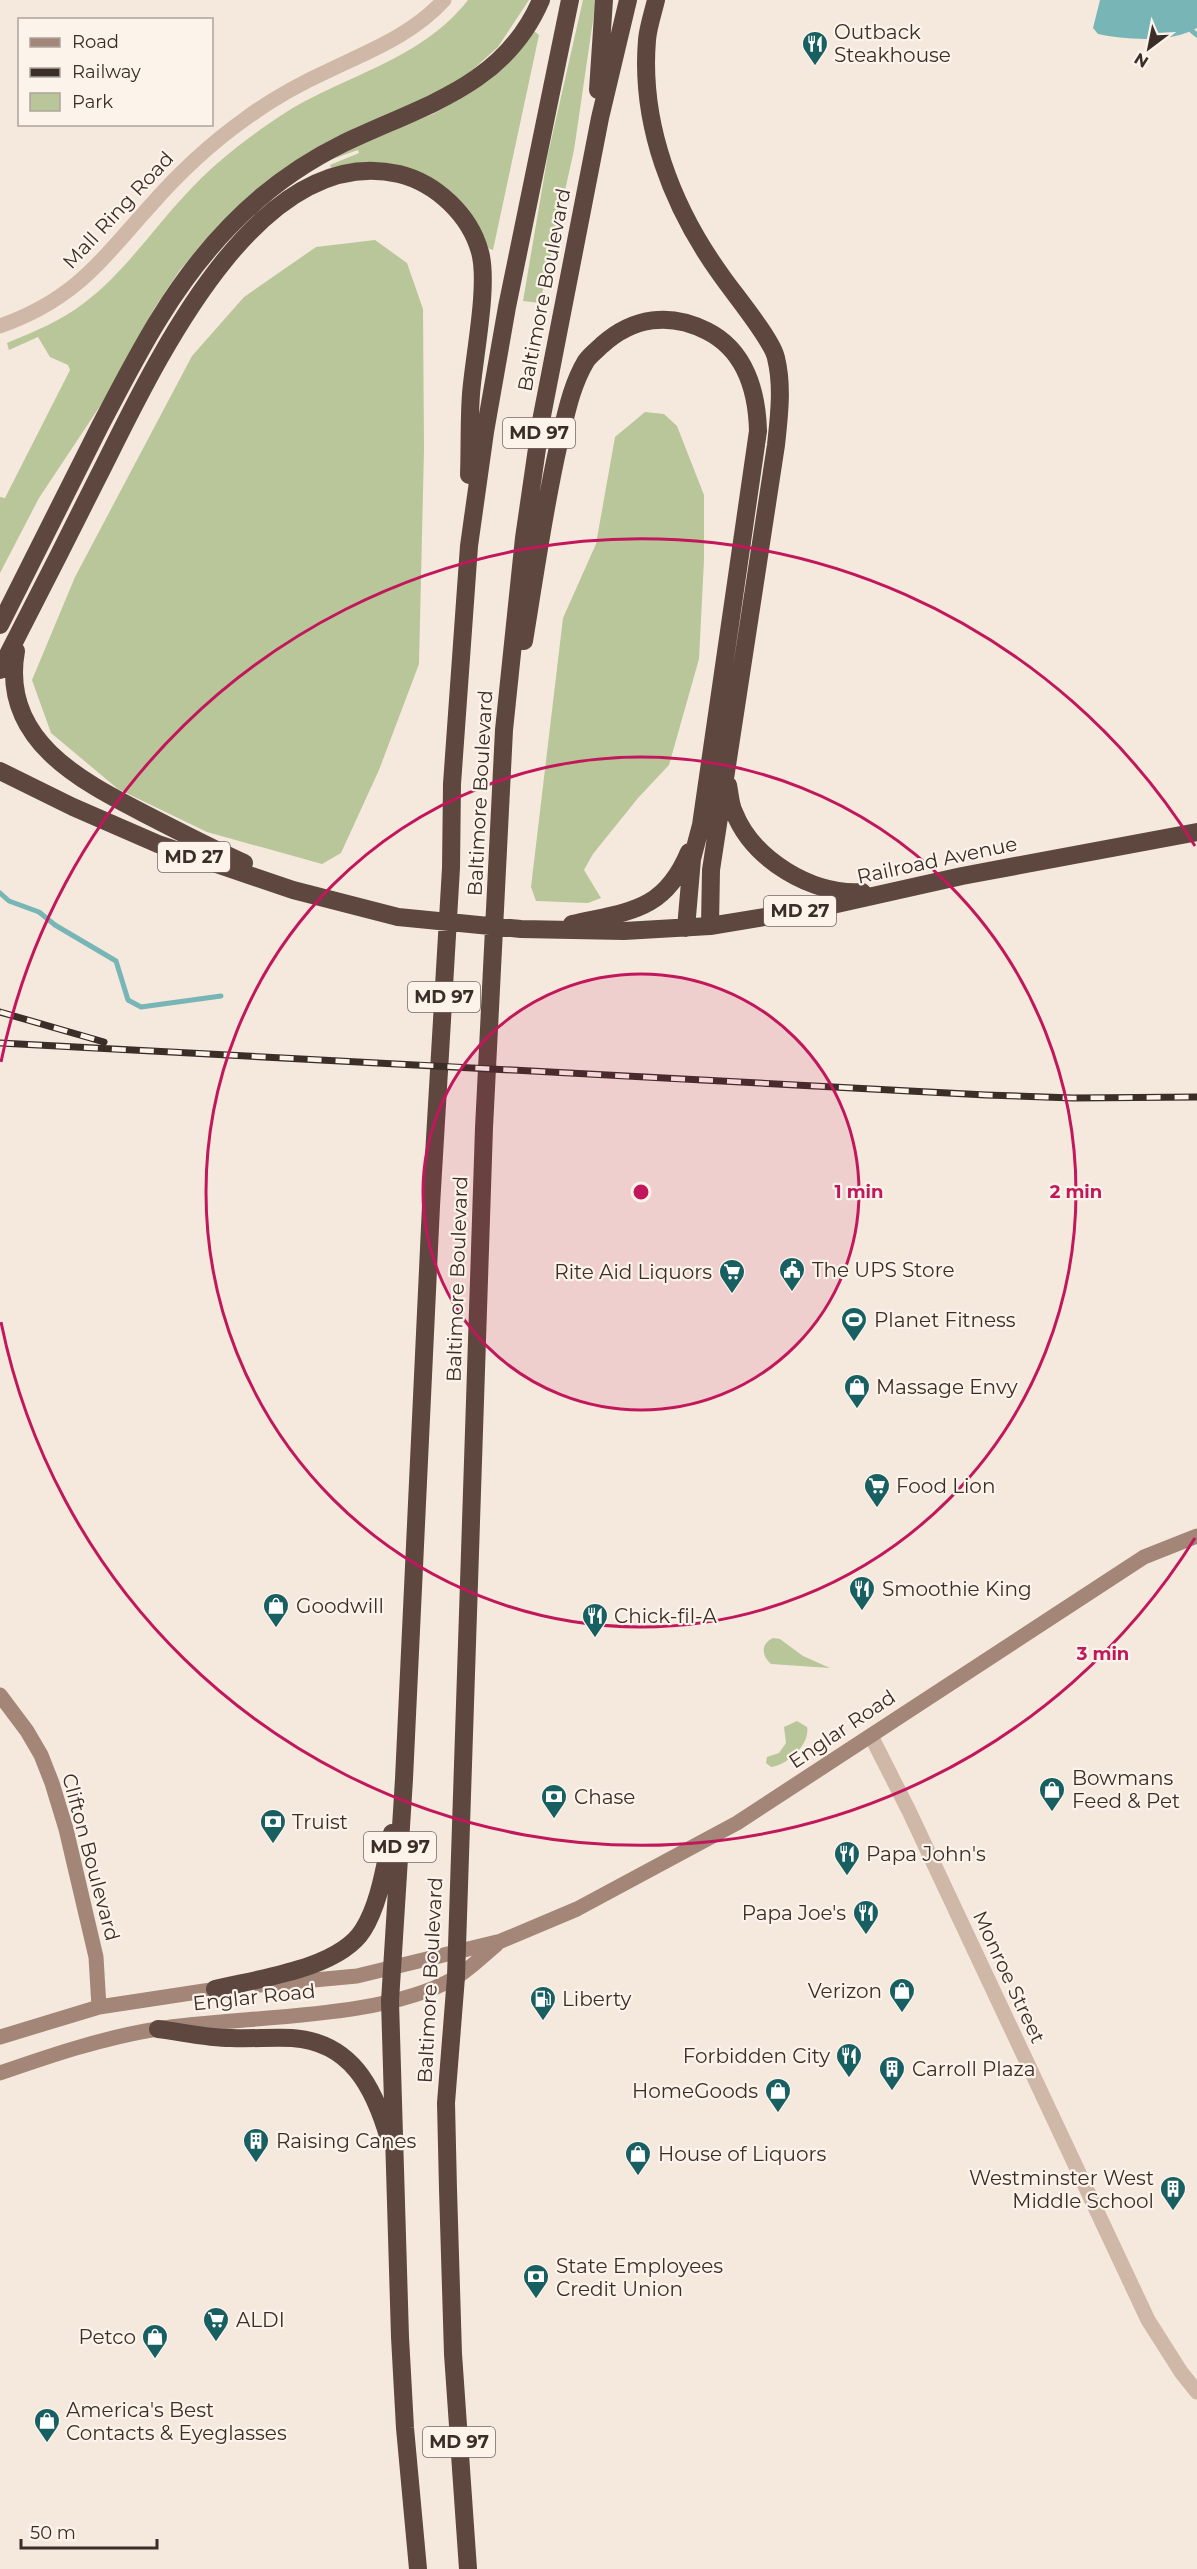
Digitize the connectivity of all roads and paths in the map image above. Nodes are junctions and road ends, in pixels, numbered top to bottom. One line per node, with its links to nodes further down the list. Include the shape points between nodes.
1 (444, 0): 8 (street, Mall Ring Road, via 398,38 309,80 244,119 185,168 114,249 75,286 34,312)
2 (541, 0): 10 (highway, via 523,31 478,78 445,99 342,144 302,167 249,208 200,259 147,337)
3 (570, 0): 9 (highway, Baltimore Boulevard / MD 97, via 507,307 485,432)
4 (604, 0): 7 (highway)
5 (628, 0): 7 (highway, Baltimore Boulevard / MD 97)
6 (656, 0): 14 (highway, via 647,38 646,78 652,124 665,172 699,244 776,357 779,383 776,445)
7 (593, 155): 13 (highway, Baltimore Boulevard / MD 97, via 541,421)
8 (0, 326)
9 (466, 590): 11 (highway, via 471,396 482,282 480,252 466,221 430,187 400,174 353,171 304,190 267,218 227,258 191,304 148,379); 26 (highway, Baltimore Boulevard / MD 97, via 452,784 451,868)
10 (1, 621)
11 (24, 624): 12 (highway); 19 (highway, via 12,661 11,687 19,720 35,743 63,770 211,848 270,874)
12 (0, 670)
13 (504, 730): 16 (highway, via 524,645 552,474 575,384 588,358 626,326 671,319 692,323 717,336 750,377 758,401 758,431); 28 (highway, Baltimore Boulevard / MD 97, via 484,1128)
14 (725, 770): 18 (highway, via 733,812 746,834 785,872 846,893); 20 (highway, via 711,870)
15 (0, 771): 19 (highway, MD 27, via 158,844)
16 (701, 825): 21 (highway, via 692,859); 22 (highway, via 683,866 664,893 650,904)
17 (1197, 832): 18 (highway, Railroad Avenue / MD 27)
18 (962, 876): 20 (highway, Railroad Avenue / MD 27, via 819,908)
19 (293, 890): 22 (highway, Railroad Avenue / MD 27, via 398,917)
20 (710, 926): 21 (highway, Railroad Avenue / MD 27)
21 (687, 928): 22 (highway, Railroad Avenue / MD 27)
22 (552, 929)
23 (1197, 1536): 25 (street, Englar Road, via 1144,1557)
24 (0, 1695): 33 (street, Clifton Boulevard, via 36,1747 52,1783 96,1957)
25 (871, 1736): 27 (street, Englar Road, via 737,1824 676,1858 576,1909); 38 (street, Monroe Street, via 1148,2320)
26 (404, 1779): 29 (highway, Baltimore Boulevard / MD 97); 31 (highway, via 379,1888 358,1937 337,1953 300,1969)
27 (501, 1941): 28 (street, Englar Road); 30 (street, Englar Road)
28 (456, 1951): 29 (street, Englar Road); 30 (highway, Baltimore Boulevard / MD 97)
29 (391, 1968): 31 (street, Englar Road, via 341,1978); 32 (highway, Baltimore Boulevard / MD 97)
30 (456, 1977): 32 (street, Englar Road); 40 (highway, Baltimore Boulevard / MD 97, via 446,2103 453,2354)
31 (215, 1989): 33 (street, Englar Road)
32 (390, 2001): 34 (street, Englar Road); 37 (highway, Baltimore Boulevard / MD 97)
33 (99, 2007): 35 (street, Englar Road)
34 (158, 2029): 36 (street, Englar Road, via 77,2046); 37 (highway, via 228,2038 294,2038 333,2048 350,2060 369,2088 389,2137)
35 (0, 2037)
36 (0, 2073)
37 (395, 2176): 39 (highway, Baltimore Boulevard / MD 97, via 405,2428)
38 (1197, 2392)
39 (418, 2569)
40 (468, 2569)

